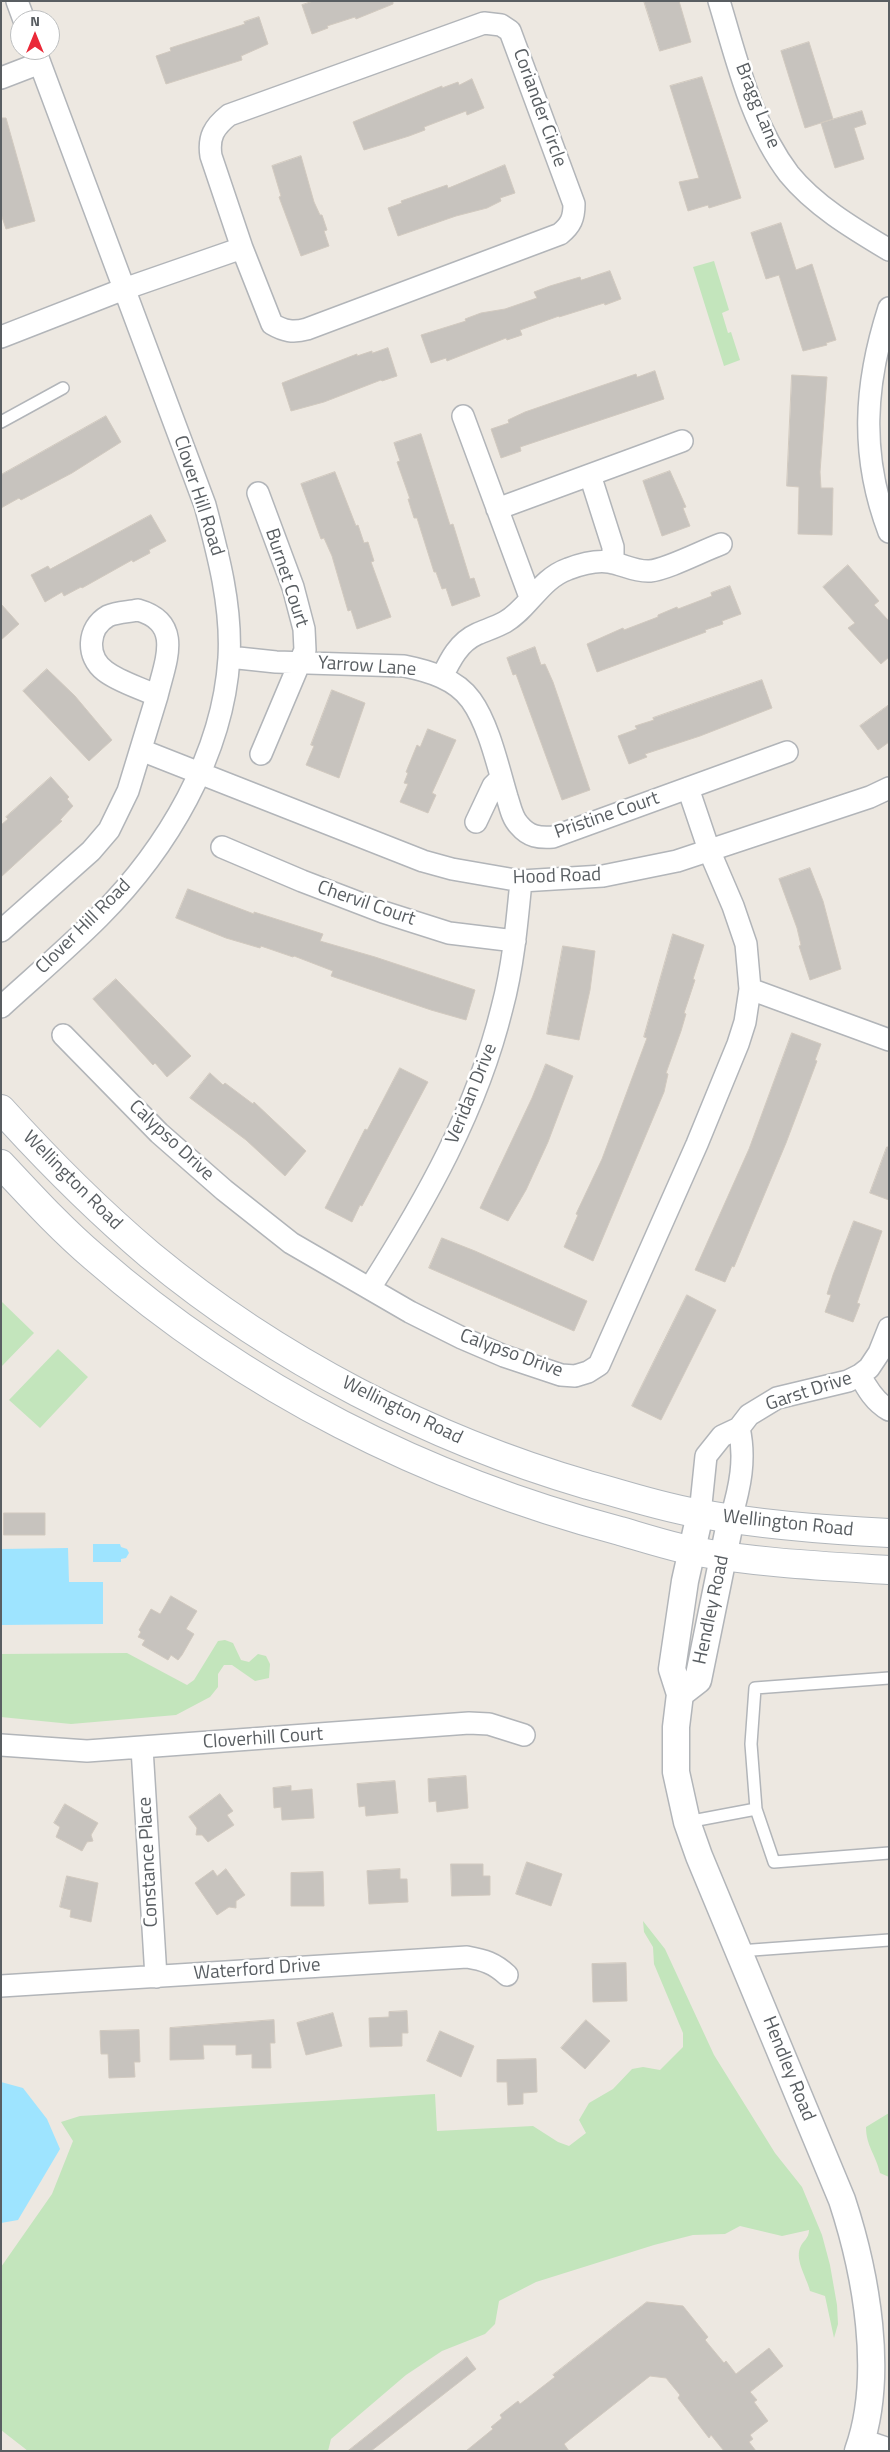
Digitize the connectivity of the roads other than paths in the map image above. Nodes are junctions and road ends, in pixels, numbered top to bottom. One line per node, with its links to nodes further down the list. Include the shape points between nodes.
1 (719, 1): 6 (street, Bragg Lane, via 749,99 782,164 821,204 846,224)
2 (33, 60): 4 (street)
3 (39, 60): 7 (street, Clover Hill Road)
4 (1, 78)
5 (242, 248): 5 (street, Coriander Circle, via 272,324 297,332 560,234 574,216 574,204 510,31 501,25 484,23 229,115 212,133 209,146); 7 (street)
6 (889, 250)
7 (124, 289): 9 (street); 21 (street, Clover Hill Road, via 205,504 220,563)
8 (889, 308): 17 (street, via 873,367 868,445 878,502)
9 (1, 337)
10 (63, 388): 12 (lane)
11 (463, 416): 16 (street)
12 (1, 422)
13 (682, 441): 14 (street)
14 (590, 475): 16 (street); 19 (street, via 614,547)
15 (258, 493): 22 (street, Burnet Court, via 293,587 304,629 305,650)
16 (497, 509): 20 (street)
17 (889, 532)
18 (720, 544): 19 (street, via 655,570 633,570)
19 (613, 563): 20 (street, via 590,562 566,569 545,582)
20 (530, 597): 23 (street, via 518,613 504,623 474,635 460,646)
21 (229, 657): 22 (street, Yarrow Lane); 28 (street, Clover Hill Road, via 224,700 215,736)
22 (300, 663): 23 (street, Yarrow Lane, via 404,666); 27 (street, Burnet Court)
23 (442, 677): 29 (street, Yarrow Lane, via 457,686 480,715)
24 (157, 696): 25 (street)
25 (142, 750): 28 (street, Hood Road); 36 (street, via 128,791 109,830)
26 (787, 752): 30 (street, Pristine Court)
27 (261, 754)
28 (199, 774): 35 (street, Hood Road, via 423,861); 39 (street, Clover Hill Road, via 162,839 133,880 100,917)
29 (501, 778): 30 (street, Pristine Court, via 518,825 539,838 553,836); 32 (street, via 493,786)
30 (688, 788): 34 (street)
31 (889, 788): 34 (street, Hood Road)
32 (476, 822)
33 (222, 847): 37 (street, Chervil Court, via 383,912 449,933)
34 (709, 850): 35 (street, Hood Road, via 678,861 613,875); 38 (street, Calypso Drive, via 746,944)
35 (520, 881): 37 (street, Veridan Drive)
36 (1, 931)
37 (515, 941): 44 (street, Veridan Drive, via 503,1006 475,1095 417,1212)
38 (750, 988): 41 (street); 44 (street, Calypso Drive, via 738,1044 599,1365 575,1376 528,1364 462,1338)
39 (1, 1007)
40 (63, 1035): 44 (street, Calypso Drive, via 159,1133 224,1190 291,1243)
41 (889, 1040)
42 (1, 1109): 49 (main road, Wellington Road, via 47,1160 112,1222 200,1294 288,1353 383,1404 496,1455 624,1495)
43 (1, 1164): 52 (main road, Wellington Road, via 62,1228 127,1285 216,1351 309,1408 366,1438 475,1486 574,1519)
44 (370, 1288)
45 (889, 1328): 46 (street, Garst Drive, via 880,1353)
46 (860, 1375): 47 (street, via 876,1401); 48 (street, Garst Drive, via 848,1381 777,1398 749,1415)
47 (889, 1410)
48 (739, 1428): 49 (street, Garst Drive, via 722,1436 706,1456); 50 (street, via 743,1446 741,1482)
49 (700, 1514): 50 (main road, Wellington Road); 52 (street, Hendley Road)
50 (731, 1518): 51 (main road, Wellington Road); 53 (street, Hendley Road)
51 (889, 1533)
52 (693, 1551): 53 (main road, Wellington Road); 56 (street, Hendley Road, via 685,1581 672,1669)
53 (724, 1555): 54 (main road, Wellington Road); 56 (street, Hendley Road, via 698,1680)
54 (889, 1570)
55 (889, 1678): 60 (lane, via 755,1688 751,1744)
56 (680, 1694): 61 (street, Hendley Road, via 676,1765)
57 (524, 1735): 59 (street, Cloverhill Court, via 489,1724 469,1724)
58 (1, 1745): 59 (street, Cloverhill Court, via 87,1751)
59 (142, 1748): 66 (street, Constance Place)
60 (756, 1809): 61 (lane); 62 (lane, via 774,1862)
61 (687, 1822): 64 (street, Hendley Road)
62 (889, 1853)
63 (889, 1940): 64 (lane)
64 (740, 1952): 68 (street, Hendley Road, via 842,2200 858,2251 870,2342 868,2405)
65 (507, 1975): 66 (street, Waterford Drive, via 485,1960 467,1958)
66 (156, 1977): 67 (street, Waterford Drive)
67 (1, 1986)
68 (860, 2445): 69 (street)
69 (889, 2449)

